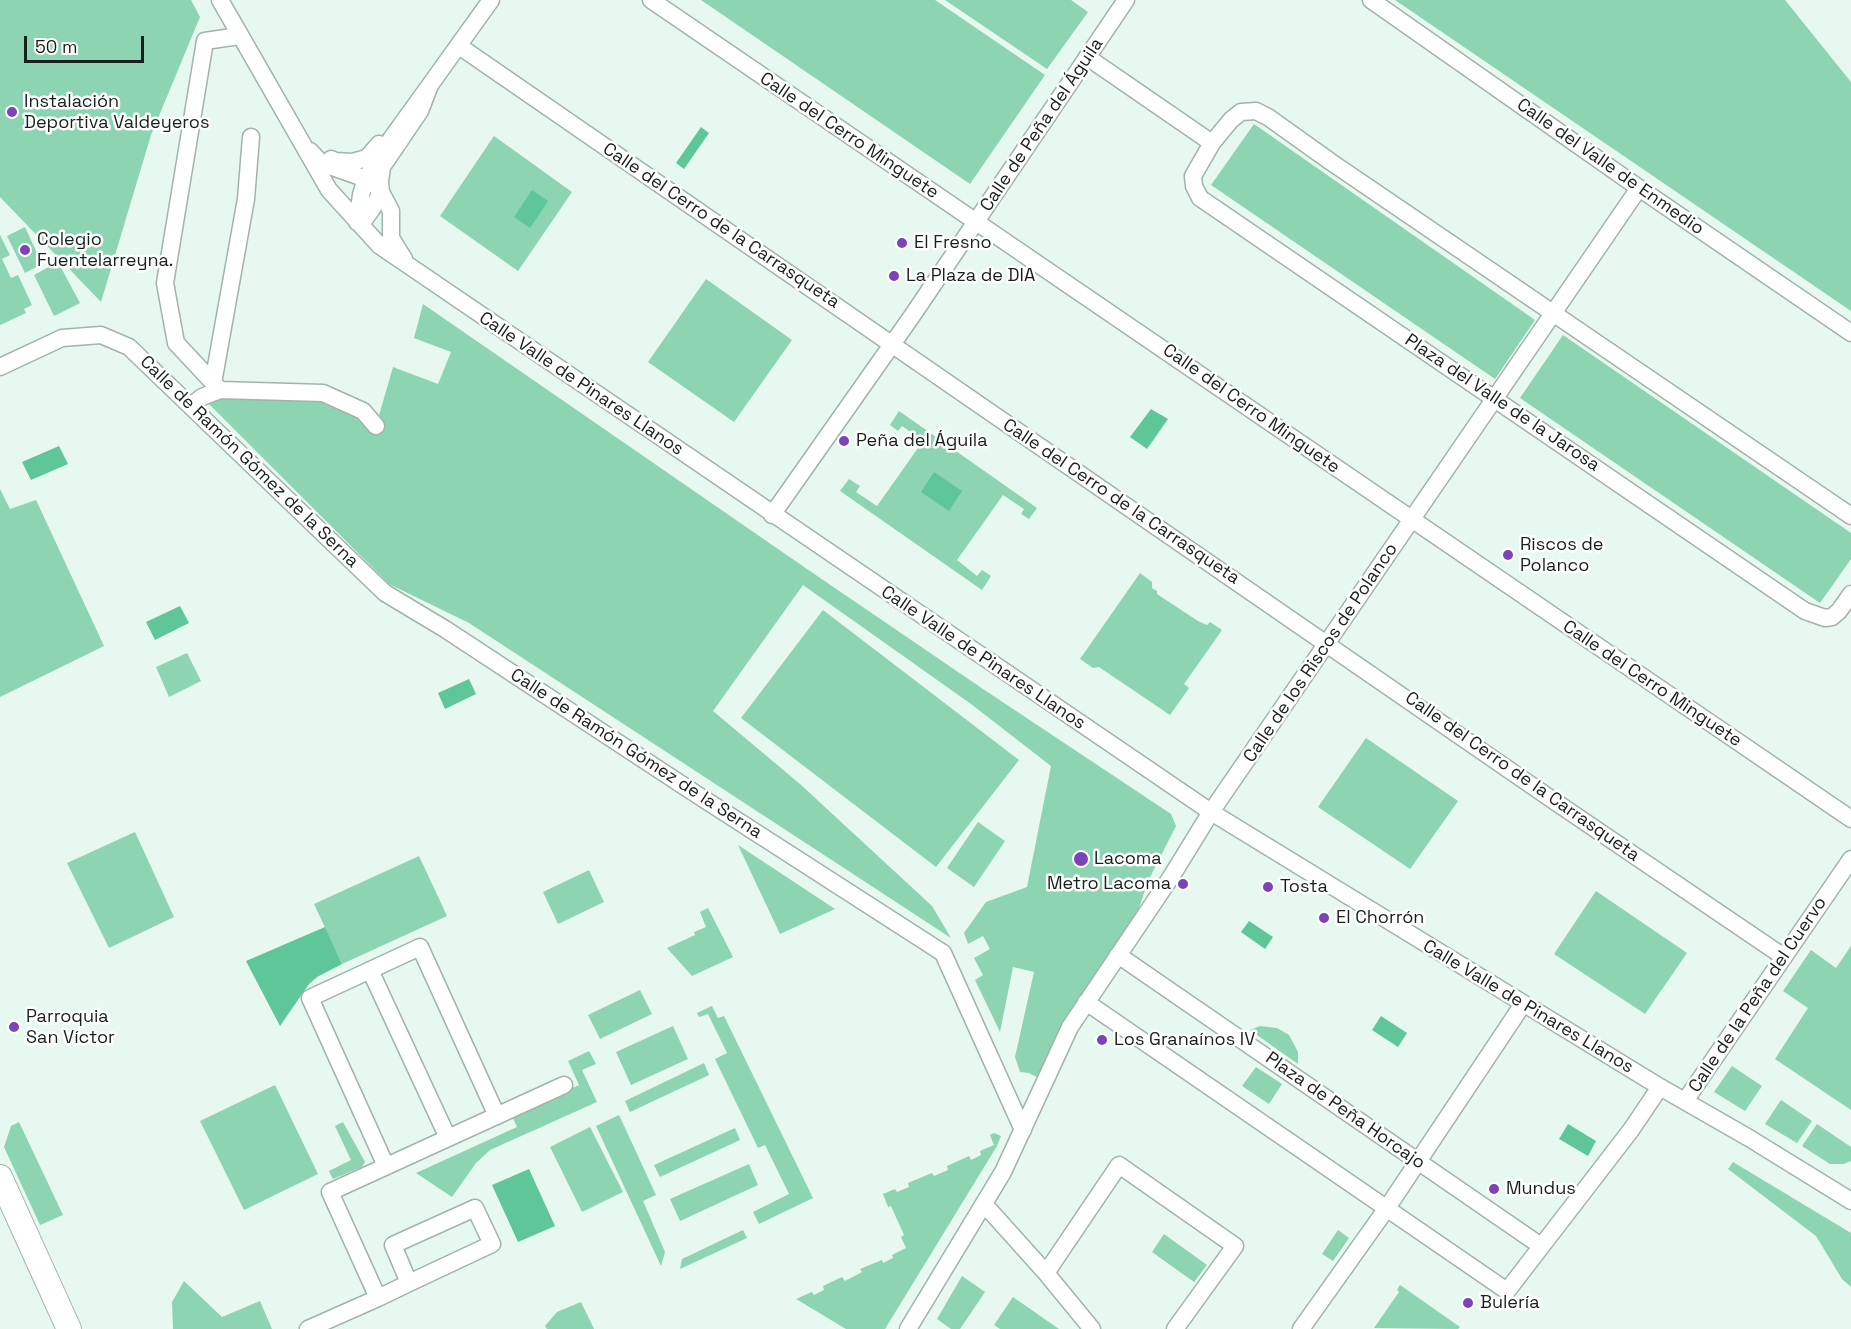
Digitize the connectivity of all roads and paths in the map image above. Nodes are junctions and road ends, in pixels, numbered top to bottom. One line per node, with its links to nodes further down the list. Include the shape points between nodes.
1 (220, 0): 6 (street, Calle Valle de Pinares Llanos)
2 (491, 0): 7 (street)
3 (651, 0): 17 (street, Calle del Cerro Minguete)
4 (1126, 0): 8 (street, Calle de Peña del Águila)
5 (1371, 0): 14 (street, Calle del Valle de Enmedio)
6 (239, 36): 10 (street, Calle Valle de Pinares Llanos); 23 (street, via 205,41 165,283 176,344)
7 (459, 46): 9 (street); 21 (street, Calle del Cerro de la Carrasqueta)
8 (1087, 57): 12 (street); 17 (street, Calle de Peña del Águila)
9 (430, 85): 10 (street, via 412,101 367,158 335,161); 13 (street); 15 (street, via 420,111 382,167)
10 (293, 130): 13 (street, via 321,163); 16 (street, Calle Valle de Pinares Llanos, via 329,190)
11 (251, 137): 23 (street, via 246,199)
12 (1212, 143): 19 (street, Plaza del Valle de la Jarosa, via 1241,112 1256,111); 24 (street, Plaza del Valle de la Jarosa, via 1193,176 1200,198)
13 (366, 178): 15 (street); 16 (street)
14 (1639, 188): 19 (street, Calle de los Riscos de Polanco); 20 (street, Calle del Valle de Enmedio)
15 (381, 192): 16 (street, via 364,220); 18 (street, via 391,211 391,238)
16 (357, 222): 18 (street, Calle Valle de Pinares Llanos, via 380,246)
17 (976, 222): 21 (street, Calle de Peña del Águila); 29 (street, Calle del Cerro Minguete)
18 (409, 267): 27 (street, Calle Valle de Pinares Llanos)
19 (1555, 314): 24 (street, Calle de los Riscos de Polanco); 28 (street, Plaza del Valle de la Jarosa)
20 (1851, 333)
21 (893, 345): 27 (street, Calle de Peña del Águila); 31 (street, Calle del Cerro de la Carrasqueta)
22 (0, 367): 25 (street, Calle de Ramón Gómez de la Serna, via 62,338 101,336 129,347)
23 (217, 386): 25 (street); 26 (street, via 323,393 363,411)
24 (1496, 399): 29 (street, Calle de los Riscos de Polanco); 30 (street, Plaza del Valle de la Jarosa, via 1805,612 1832,617)
25 (191, 406): 44 (street, Calle de Ramón Gómez de la Serna, via 385,592 943,953)
26 (376, 426)
27 (772, 514): 32 (street, Calle Valle de Pinares Llanos)
28 (1851, 516)
29 (1412, 520): 31 (street, Calle de los Riscos de Polanco); 33 (street, Calle del Cerro Minguete)
30 (1851, 594)
31 (1328, 644): 32 (street, Calle de los Riscos de Polanco); 36 (street, Calle del Cerro de la Carrasqueta)
32 (1211, 812): 35 (street, Calle de los Riscos de Polanco); 39 (street, Calle Valle de Pinares Llanos)
33 (1851, 819)
34 (1851, 859): 36 (street, Calle de la Peña del Cuervo)
35 (1118, 955): 38 (street, Calle de los Riscos de Polanco); 46 (street, Plaza de Peña Horcajo)
36 (1784, 957): 42 (street, Calle de la Peña del Cuervo)
37 (370, 970): 43 (street, via 420,947); 45 (street); 47 (street, via 310,998)
38 (1086, 1002): 44 (street, Calle de los Riscos de Polanco, via 1070,1027); 51 (street)
39 (1523, 1004): 41 (street, Calle Valle de Pinares Llanos); 46 (street)
40 (564, 1085): 43 (street)
41 (1660, 1087): 42 (street, Calle Valle de Pinares Llanos); 52 (street)
42 (1685, 1101): 49 (street, Calle Valle de Pinares Llanos)
43 (497, 1116): 45 (street)
44 (1023, 1130): 50 (street)
45 (448, 1138): 47 (street)
46 (1418, 1161): 51 (street); 52 (street, Plaza de Peña Horcajo)
47 (386, 1166): 55 (street, via 330,1192)
48 (0, 1177): 56 (street)
49 (1850, 1199)
50 (984, 1204): 53 (street); 58 (street)
51 (1387, 1208): 52 (street, via 1507,1291); 61 (street)
52 (1541, 1246)
53 (1046, 1273): 59 (street); 60 (street, via 1119,1165 1234,1246)
54 (410, 1283): 54 (street, via 492,1244 475,1208 393,1245); 55 (street)
55 (378, 1298): 57 (street)
56 (69, 1329)
57 (308, 1329)
58 (908, 1329)
59 (1092, 1329)
60 (1175, 1329)
61 (1301, 1329)

